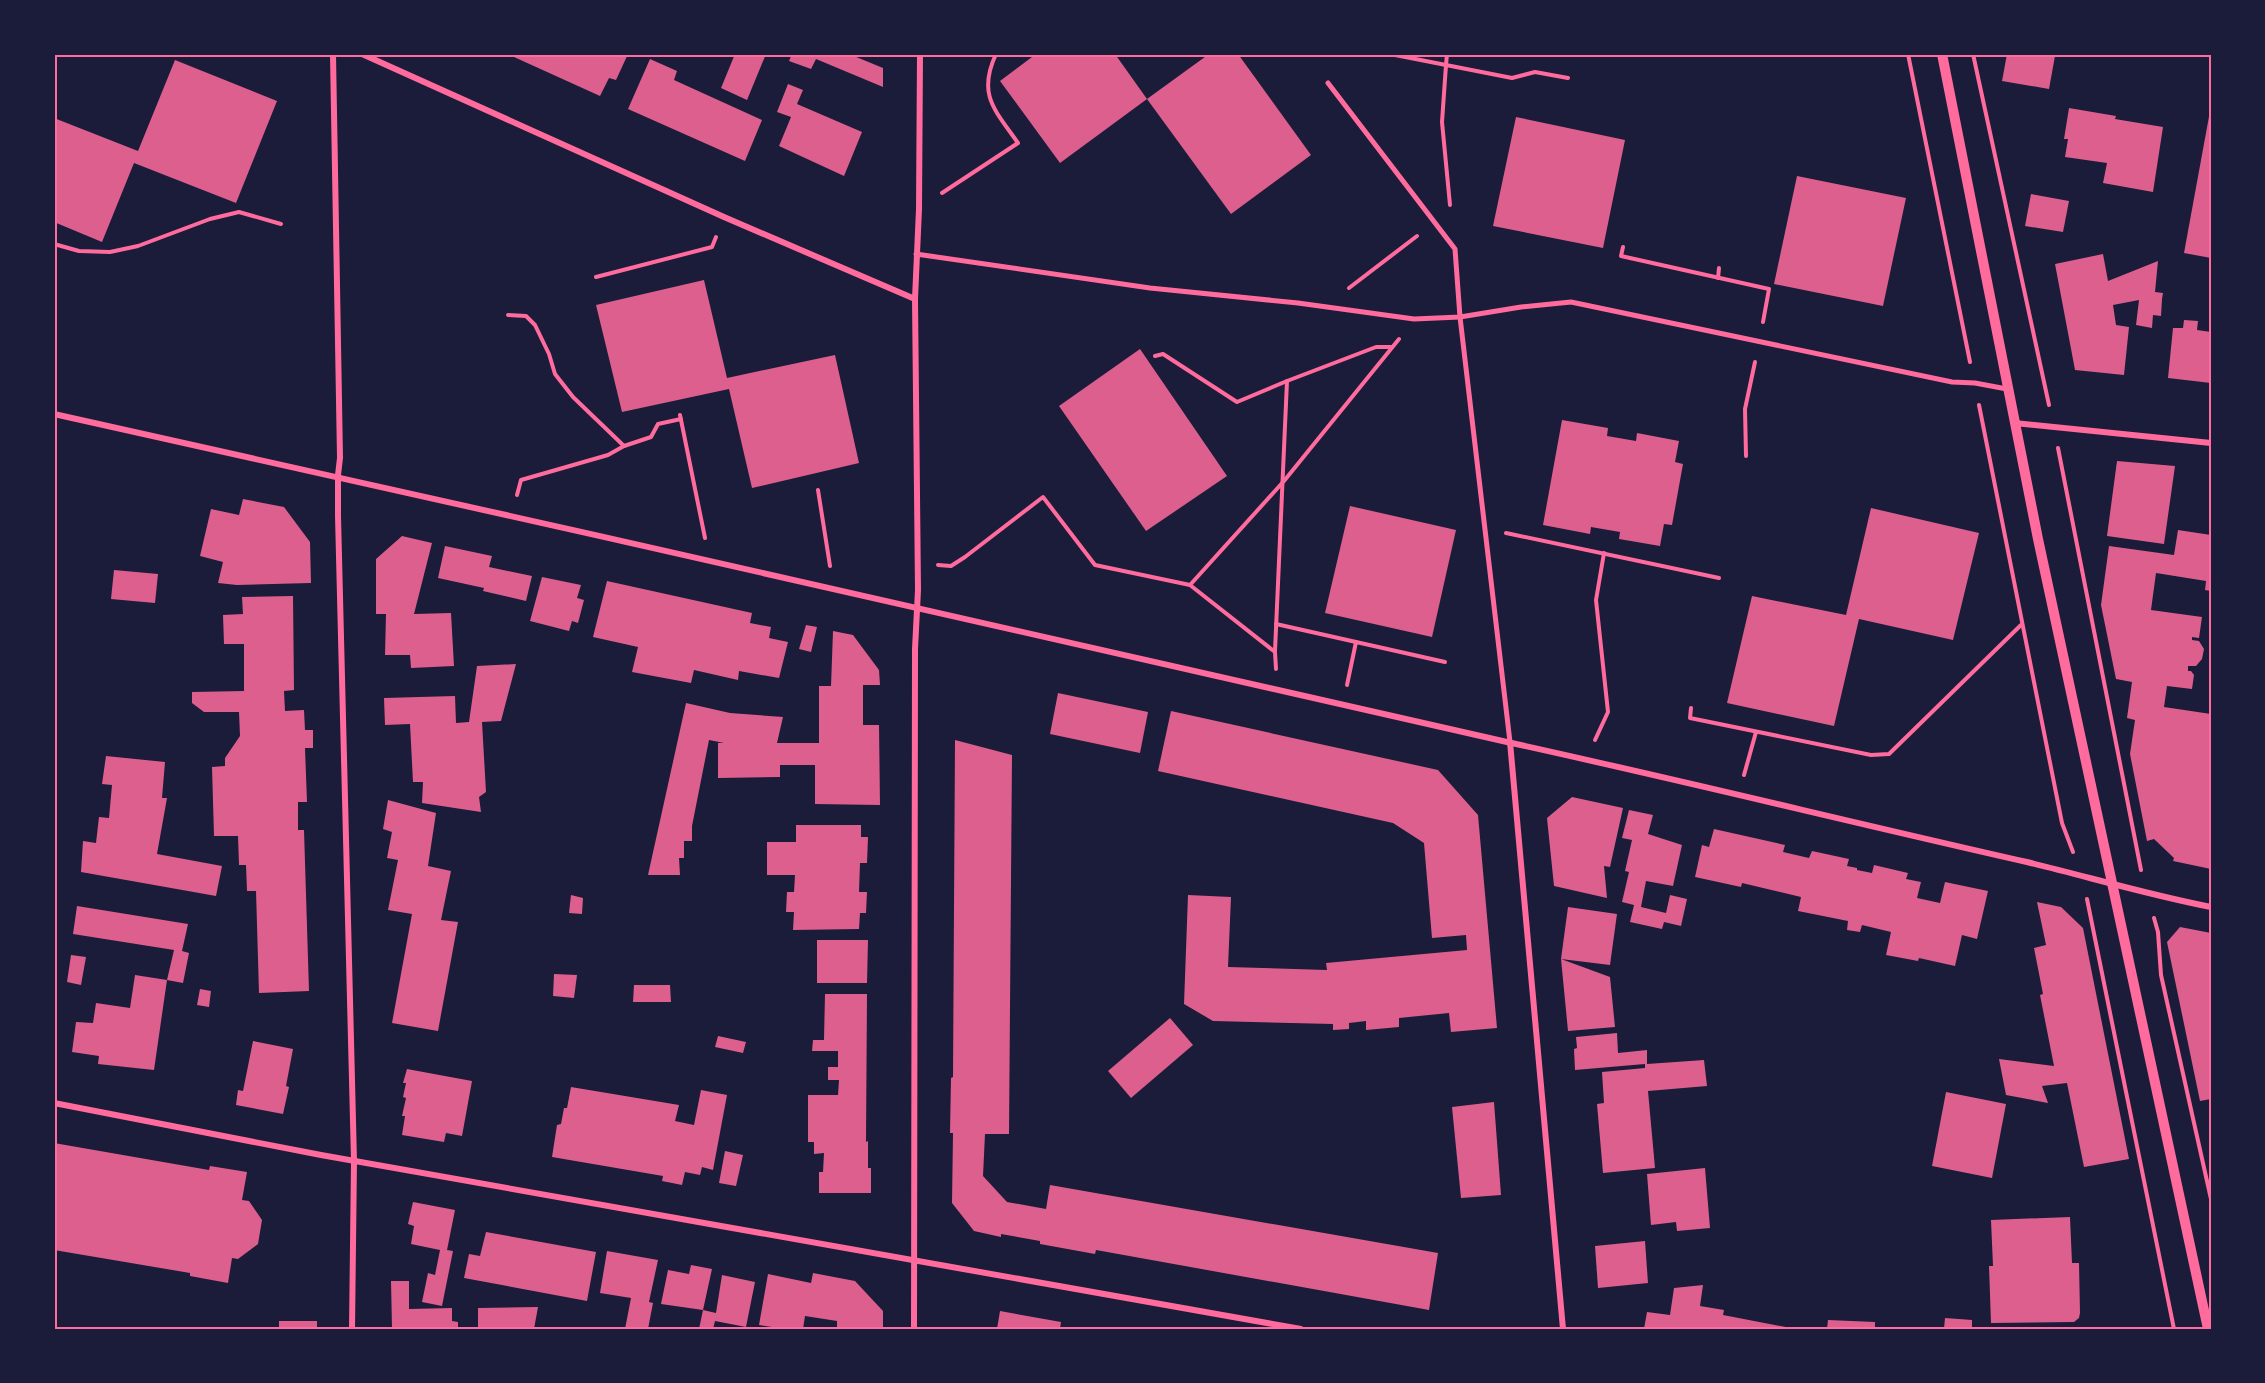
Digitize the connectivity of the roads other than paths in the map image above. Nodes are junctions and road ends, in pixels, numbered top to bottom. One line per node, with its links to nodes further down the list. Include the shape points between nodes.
1 (333, 54): 13 (street)
2 (362, 54): 7 (street)
3 (920, 54): 6 (street)
4 (1942, 54): 9 (street)
5 (1328, 83): 8 (street, via 1455,249)
6 (916, 254): 7 (street); 8 (street, via 1150,288 1414,319)
7 (915, 299): 14 (street)
8 (1460, 317): 9 (street, via 1571,302 1952,382); 15 (street)
9 (2007, 389): 11 (street)
10 (54, 414): 13 (street)
11 (2013, 423): 12 (street); 16 (street)
12 (2211, 443)
13 (338, 475): 14 (street); 19 (street)
14 (918, 609): 15 (street); 20 (street)
15 (1510, 742): 16 (street); 24 (street)
16 (2110, 883): 17 (street); 25 (street)
17 (2211, 907)
18 (54, 1103): 19 (street)
19 (354, 1161): 20 (street); 21 (street)
20 (912, 1259): 22 (street); 23 (street)
21 (352, 1329)
22 (914, 1329)
23 (1301, 1329)
24 (1563, 1329)
25 (2208, 1329)

